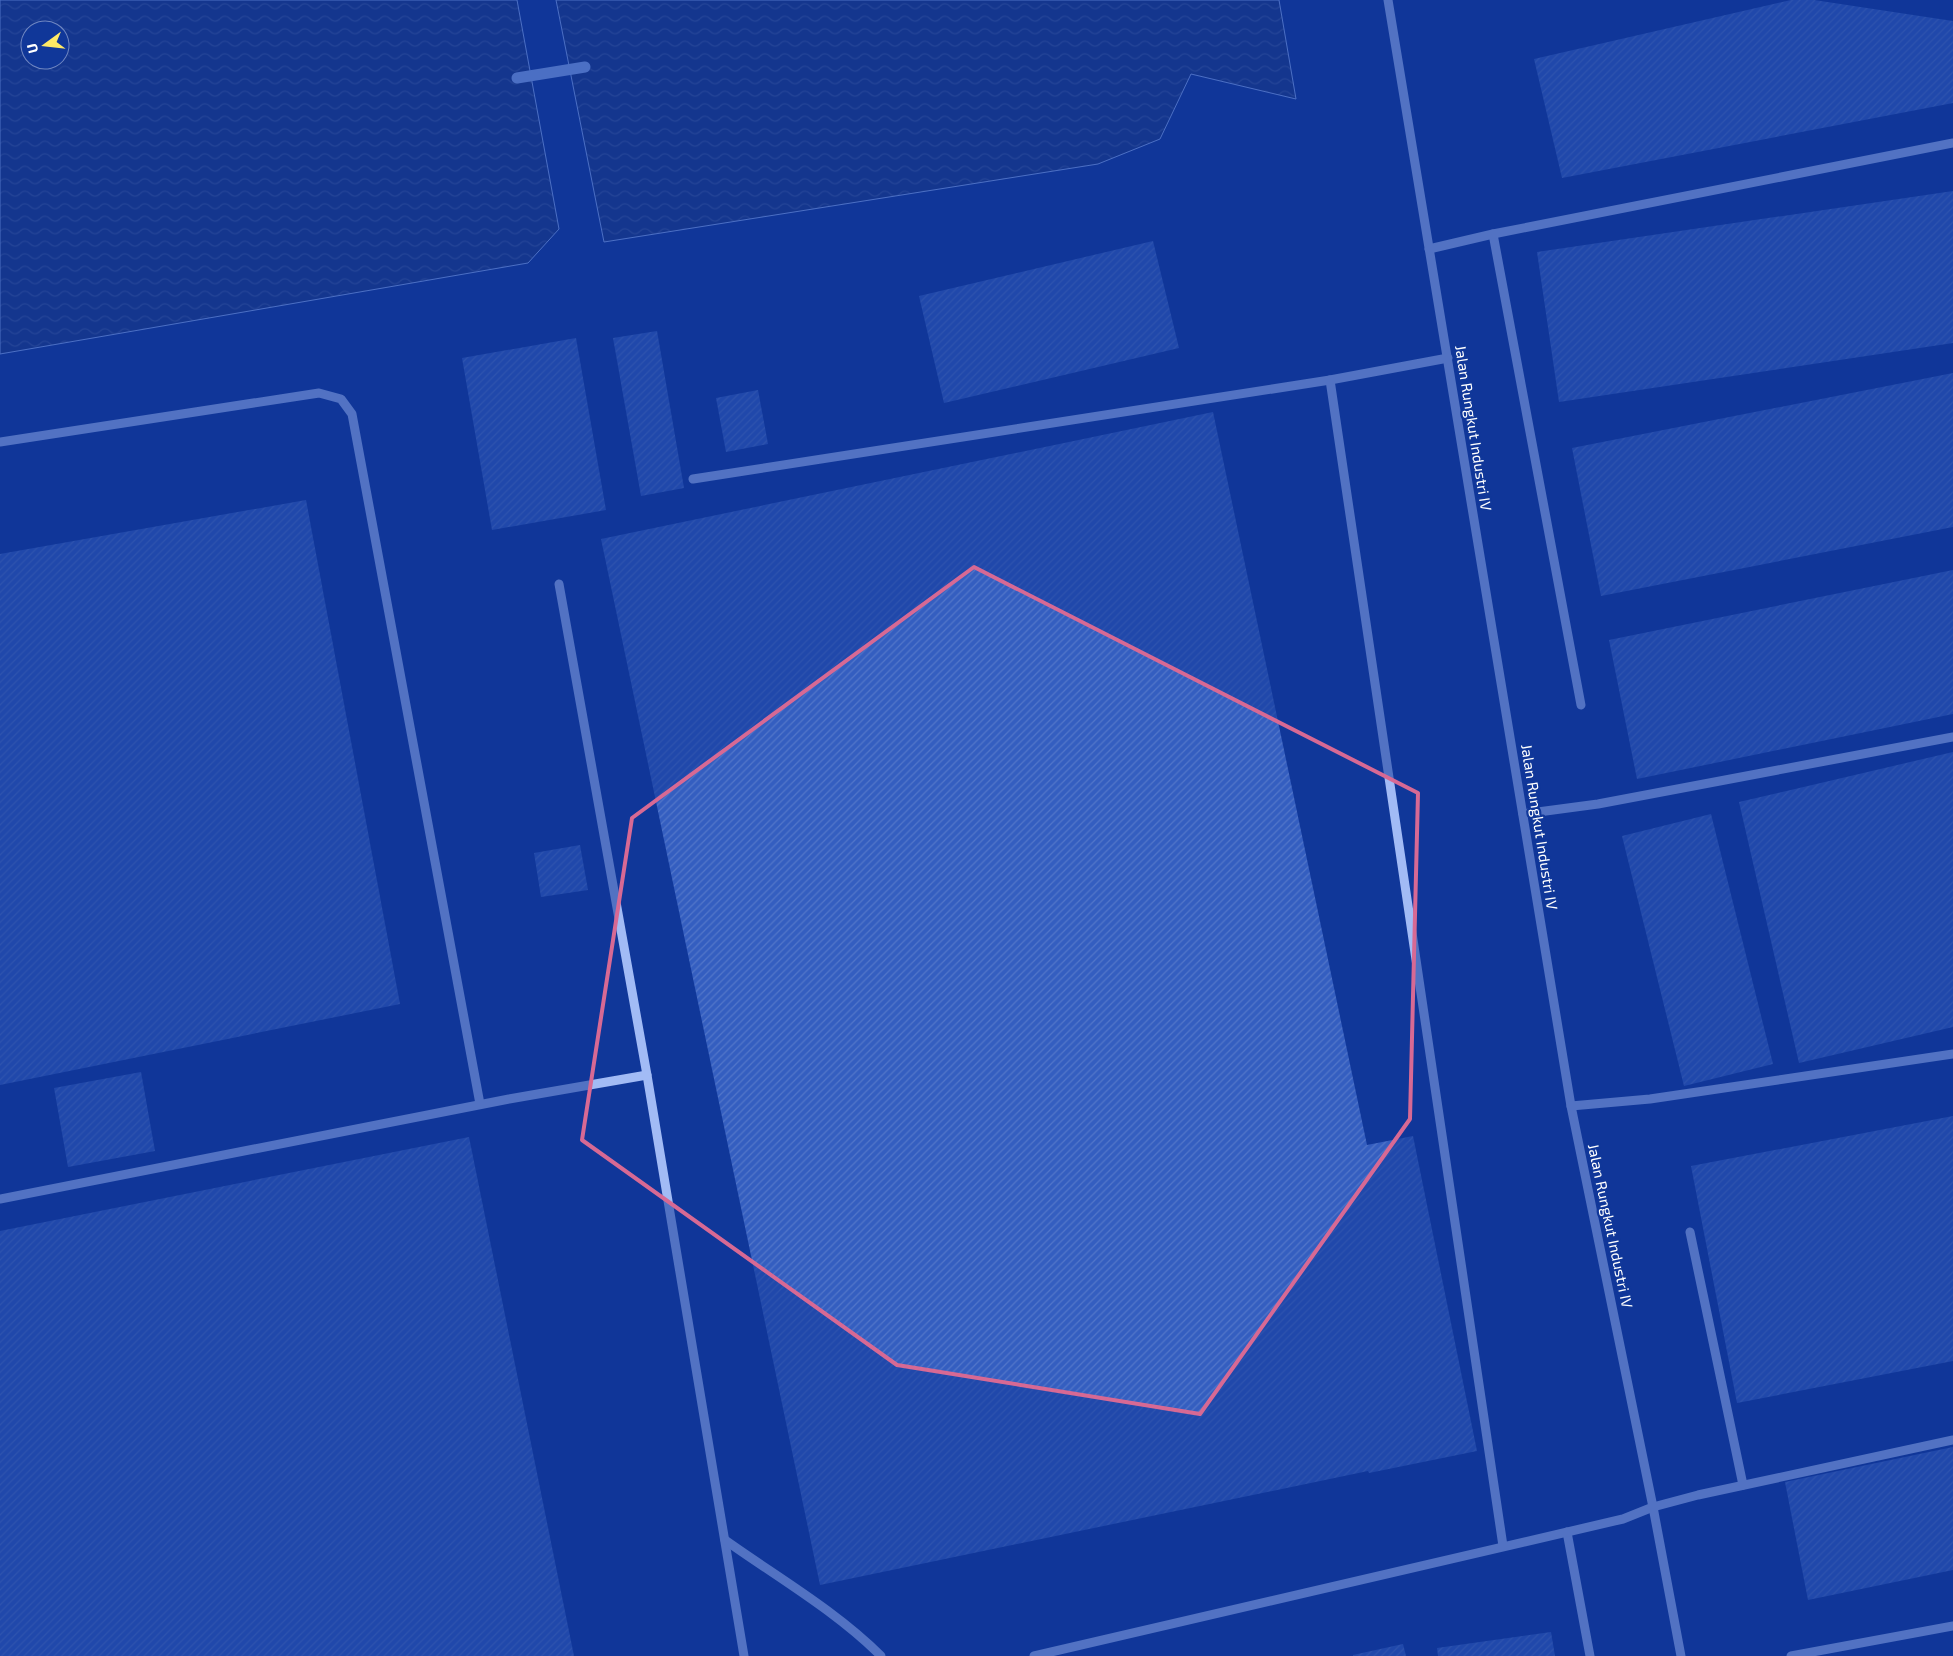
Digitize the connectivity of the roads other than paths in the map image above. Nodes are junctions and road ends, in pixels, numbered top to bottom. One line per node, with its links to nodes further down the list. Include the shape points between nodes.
1 (1388, 0): 4 (street, Jalan Rungkut Industri IV)
2 (1953, 143): 3 (street)
3 (1493, 234): 4 (street); 10 (street)
4 (1429, 249): 5 (street, Jalan Rungkut Industri IV)
5 (1448, 358): 6 (street); 12 (street, Jalan Rungkut Industri IV)
6 (1330, 380): 8 (street); 24 (street)
7 (0, 442): 15 (street, via 319,393 341,399 352,414)
8 (693, 479)
9 (560, 584): 14 (street)
10 (1581, 705)
11 (1953, 737): 12 (street, via 1598,804)
12 (1522, 814): 16 (street, Jalan Rungkut Industri IV)
13 (1953, 1054): 16 (street, via 1650,1099)
14 (647, 1075): 15 (street); 23 (street)
15 (480, 1104): 17 (street)
16 (1571, 1106): 21 (street, Jalan Rungkut Industri IV)
17 (0, 1199)
18 (1690, 1232): 20 (street)
19 (1953, 1440): 20 (street)
20 (1743, 1485): 21 (street)
21 (1653, 1507): 22 (street, via 1623,1520); 30 (street, Jalan Rungkut Industri IV)
22 (1567, 1532): 24 (street); 29 (street)
23 (724, 1540): 26 (street); 27 (street, via 824,1609)
24 (1503, 1546): 28 (street)
25 (1953, 1626): 31 (street)
26 (744, 1656)
27 (881, 1656)
28 (1034, 1656)
29 (1590, 1656)
30 (1681, 1656)
31 (1791, 1656)

